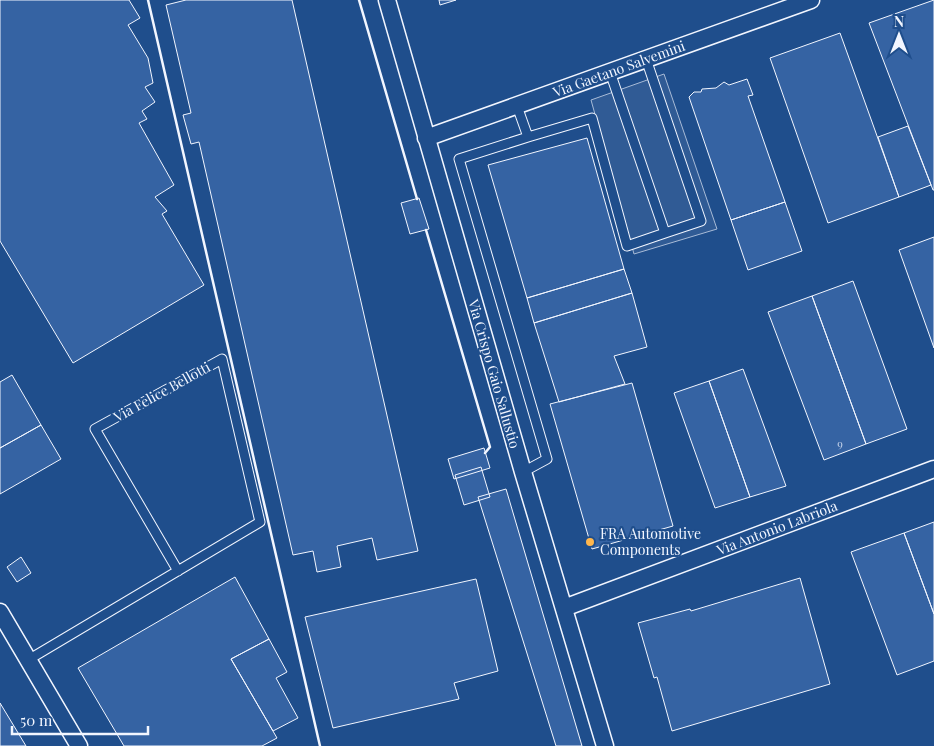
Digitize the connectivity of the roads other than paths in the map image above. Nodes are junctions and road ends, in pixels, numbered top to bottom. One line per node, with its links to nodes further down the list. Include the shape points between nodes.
1 (387, 0): 7 (street, Via Crispo Gaio Sallustio)
2 (812, 0): 3 (street, Via Gaetano Salvemini)
3 (646, 60): 4 (street, Via Gaetano Salvemini); 8 (lane, via 701,221)
4 (610, 72): 5 (street, Via Gaetano Salvemini); 8 (lane)
5 (517, 106): 6 (lane); 7 (street, Via Gaetano Salvemini)
6 (528, 137): 8 (lane, via 592,118 627,246); 10 (lane, via 459,159 547,459)
7 (426, 138): 10 (street, Via Crispo Gaio Sallustio)
8 (665, 233)
9 (934, 469): 12 (street, Via Antonio Labriola)
10 (523, 472): 12 (street, Via Crispo Gaio Sallustio)
11 (178, 571): 11 (lane, Via Felice Bellotti, via 260,522 222,359 95,429); 14 (lane, Via Felice Bellotti)
12 (564, 608): 16 (street, Via Crispo Gaio Sallustio)
13 (0, 612): 14 (street)
14 (28, 660): 15 (street)
15 (79, 746)
16 (605, 746)

